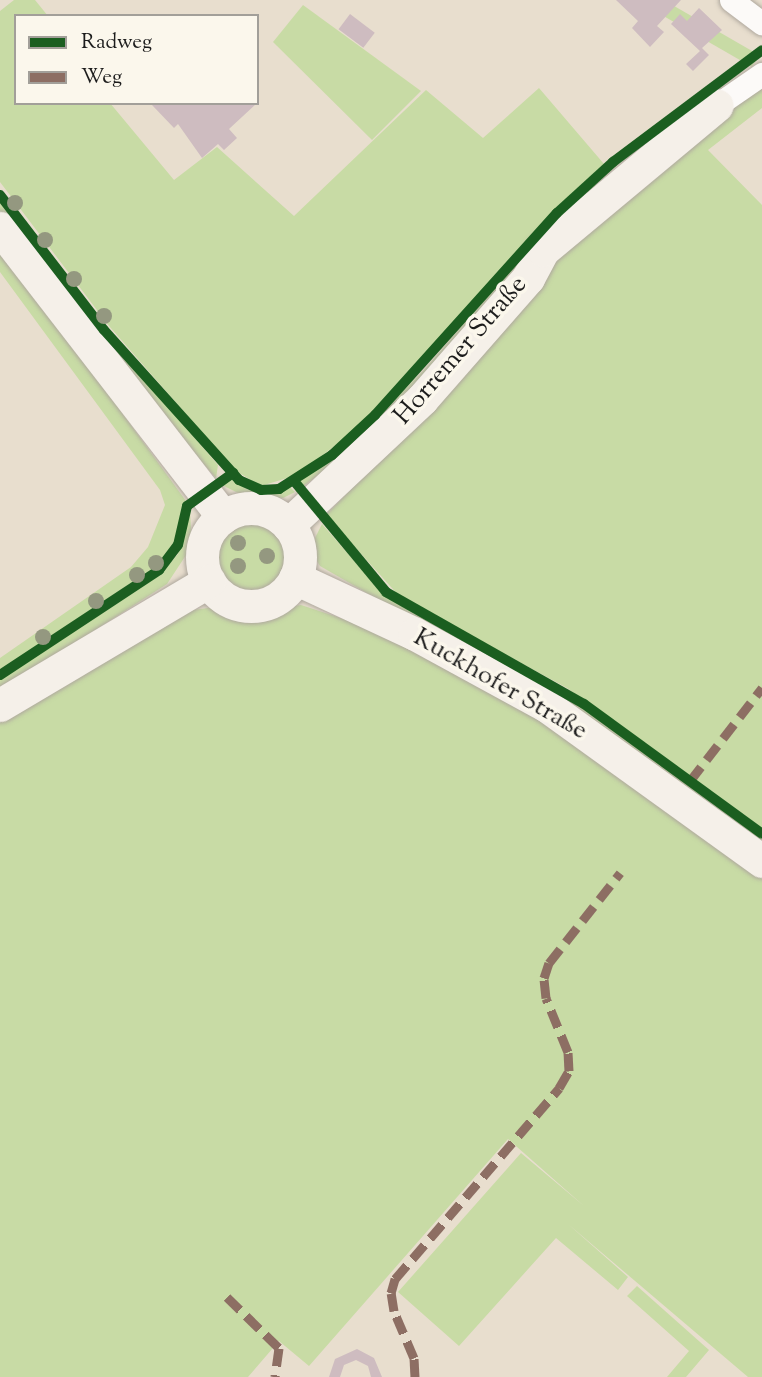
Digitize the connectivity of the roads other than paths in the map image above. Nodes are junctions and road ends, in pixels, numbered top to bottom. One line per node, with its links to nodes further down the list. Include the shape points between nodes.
1 (732, 0): 2 (street)
2 (762, 23)
3 (762, 74): 4 (street, Horremer Straße)
4 (717, 105): 7 (main road, Horremer Straße, via 543,250 528,278 405,417)
5 (0, 228): 6 (main road)
6 (223, 517): 7 (main road, via 257,508); 9 (main road, via 204,547)
7 (288, 525): 8 (main road, via 300,550)
8 (295, 578): 9 (main road, via 274,600 253,606 224,597); 11 (main road, Kuckhofer Straße, via 415,634 547,706)
9 (209, 581): 10 (main road)
10 (0, 705)
11 (762, 862)

